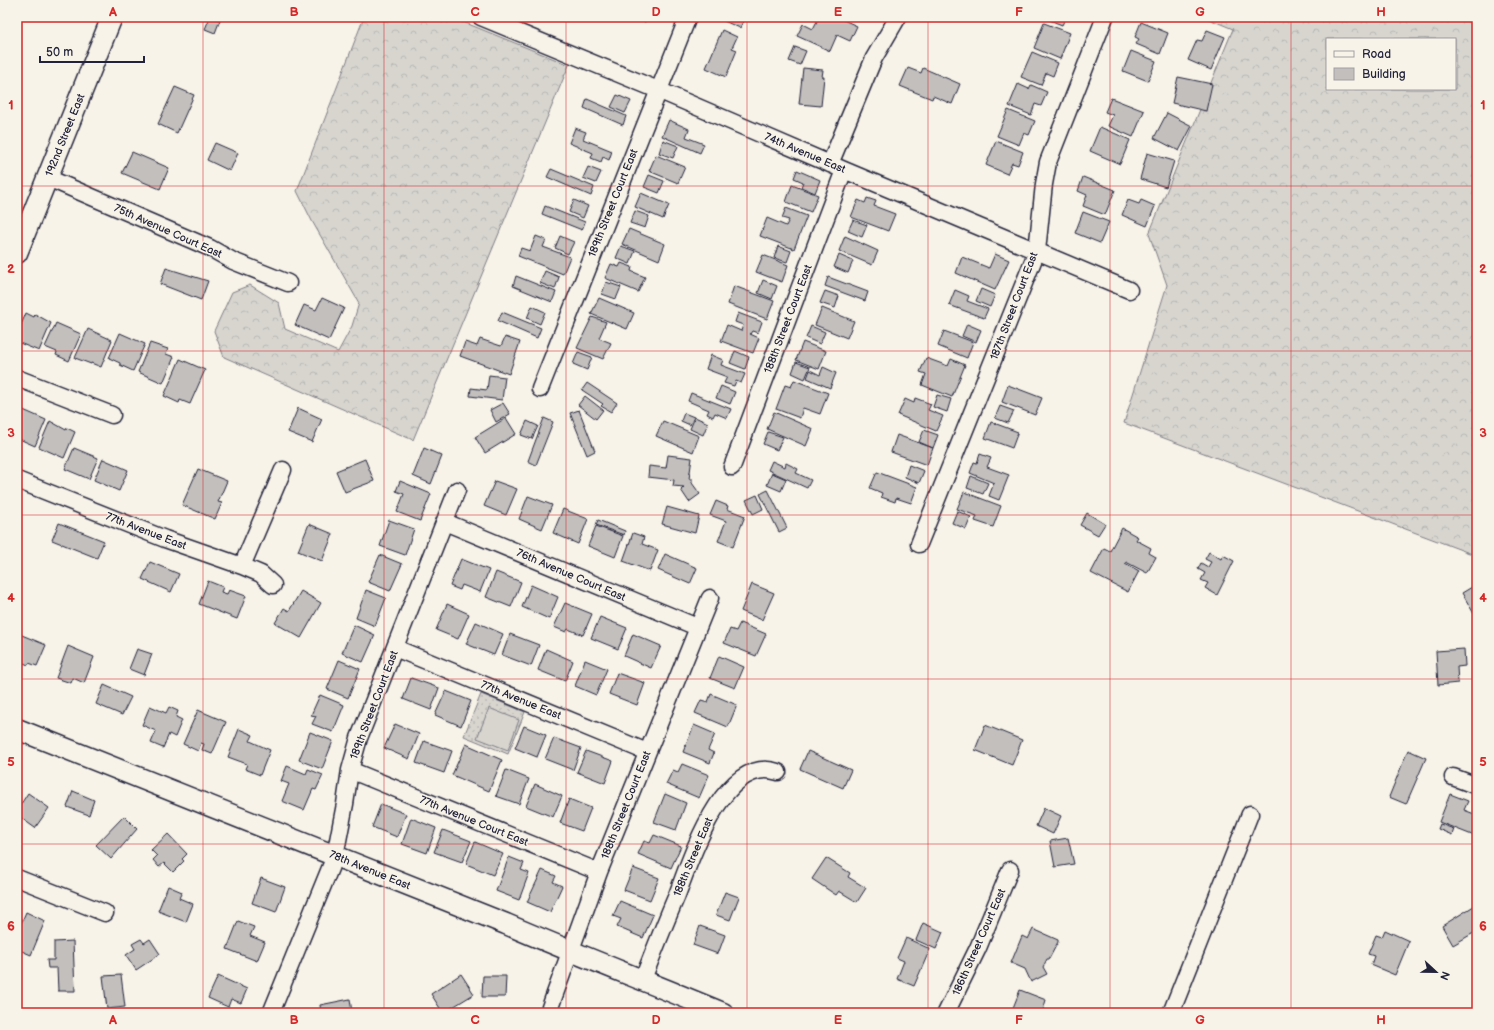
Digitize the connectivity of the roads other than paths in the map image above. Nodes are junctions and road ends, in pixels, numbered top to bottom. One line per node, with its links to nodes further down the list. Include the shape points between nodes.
1 (112, 17): 8 (street, 192nd Street East)
2 (481, 17): 6 (street, 74th Avenue East)
3 (688, 17): 6 (street, 189th Street Court East)
4 (898, 17): 7 (street, 188th Street Court East, via 874,58)
5 (1105, 17): 9 (street, 187th Street Court East, via 1048,162)
6 (658, 90): 7 (street, 74th Avenue East); 14 (street, 189th Street Court East)
7 (837, 167): 9 (street, 74th Avenue East); 16 (street, 188th Street Court East)
8 (48, 178): 10 (street, 192nd Street East); 11 (street, 75th Avenue Court East)
9 (1037, 251): 12 (street, 74th Avenue East); 21 (street, 187th Street Court East)
10 (17, 254)
11 (288, 283)
12 (1129, 290)
13 (17, 378): 15 (street)
14 (540, 389)
15 (112, 415)
16 (732, 467)
17 (283, 470): 22 (street)
18 (17, 480): 22 (street, 77th Avenue East, via 165,539)
19 (457, 490): 20 (street, 189th Street Court East)
20 (445, 522): 25 (street, 76th Avenue Court East); 26 (street, 189th Street Court East)
21 (919, 544)
22 (242, 566): 23 (street, 77th Avenue East, via 261,574)
23 (273, 585)
24 (710, 598): 25 (street, 188th Street Court East)
25 (697, 628): 28 (street, 188th Street Court East)
26 (395, 648): 28 (street, 77th Avenue East); 29 (street, 189th Street Court East, via 359,738)
27 (17, 729): 34 (street, 78th Avenue East)
28 (647, 752): 36 (street, 188th Street Court East)
29 (350, 770): 34 (street, 189th Street Court East); 36 (street, 77th Avenue Court East)
30 (778, 772): 40 (street, 188th Street East, via 760,770 746,775 724,794 713,810)
31 (1453, 777): 32 (street)
32 (1477, 786)
33 (1250, 814): 45 (street)
34 (335, 856): 39 (street, 78th Avenue East); 41 (street, 189th Street Court East)
35 (1010, 870): 44 (street, 186th Street Court East, via 978,948)
36 (599, 872): 39 (street, 188th Street Court East)
37 (17, 878): 38 (street)
38 (105, 913)
39 (570, 952): 40 (street, 78th Avenue East); 42 (street, 188th Street Court East)
40 (643, 980): 43 (street, 78th Avenue East)
41 (271, 1013)
42 (548, 1013)
43 (723, 1013)
44 (946, 1013)
45 (1171, 1013)

